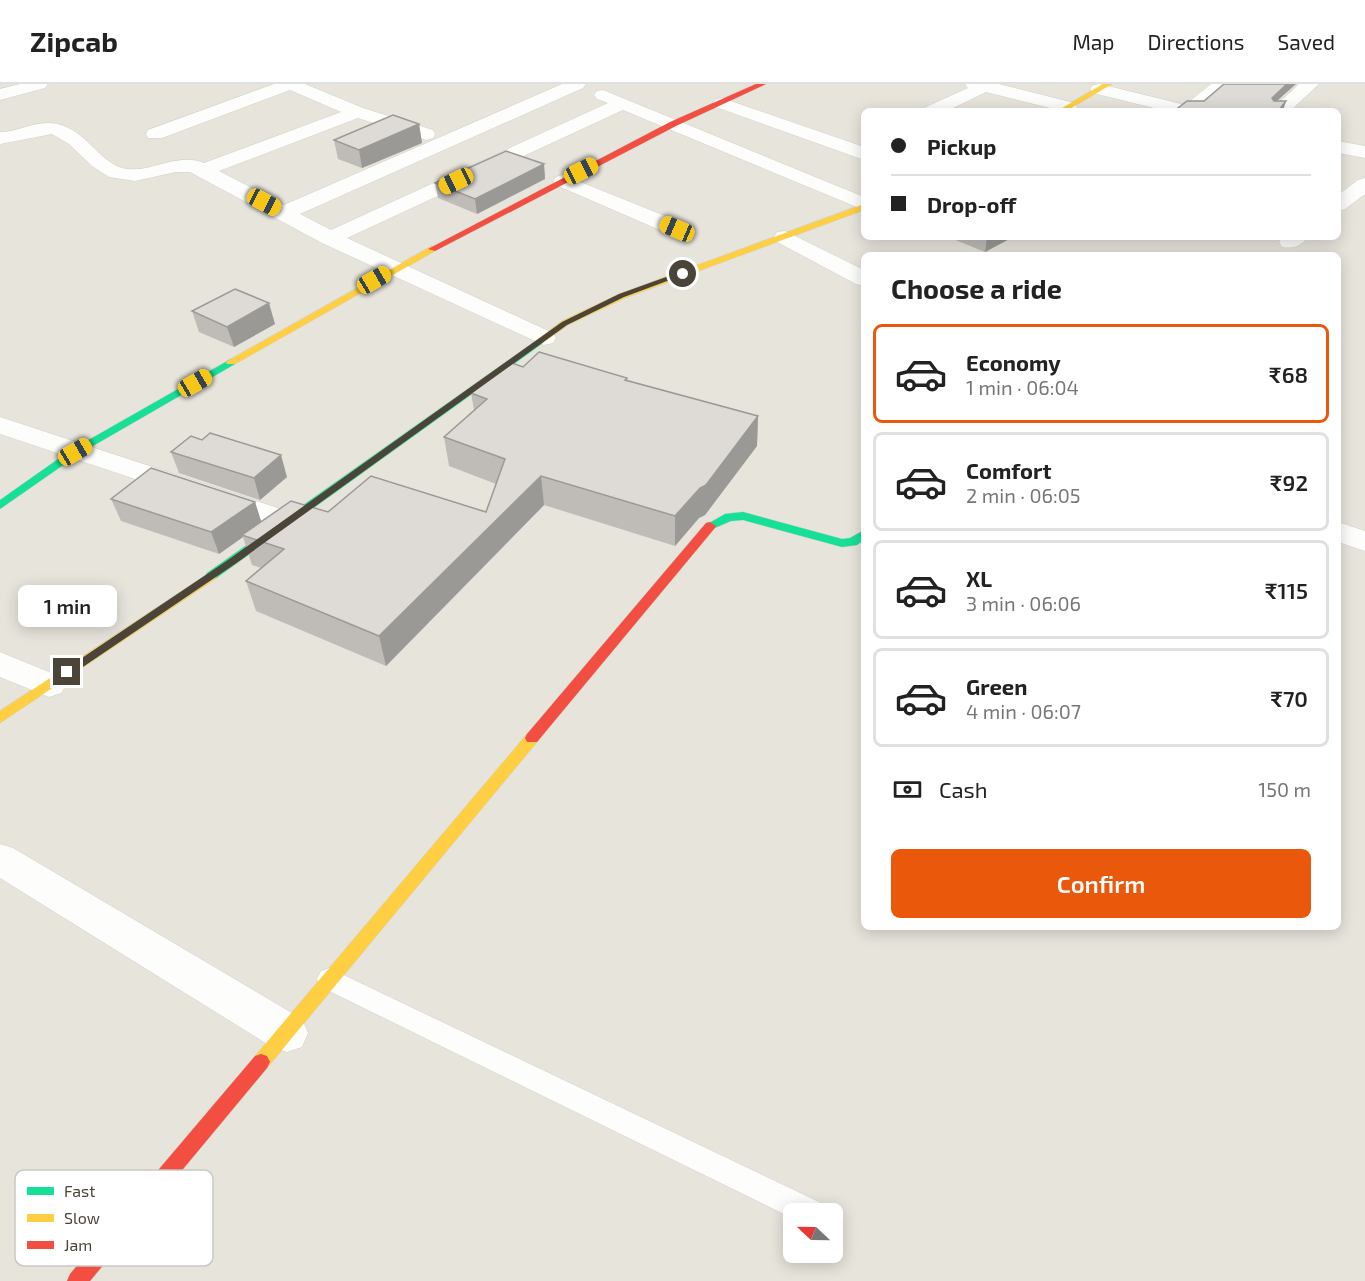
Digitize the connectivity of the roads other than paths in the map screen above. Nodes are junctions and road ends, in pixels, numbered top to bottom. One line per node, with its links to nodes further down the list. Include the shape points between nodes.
1 (39, 84): 9 (street)
2 (290, 84): 18 (street); 20 (street)
3 (576, 84): 11 (street); 22 (street)
4 (762, 84): 10 (street)
5 (1222, 84): 16 (street)
6 (1310, 84): 17 (street)
7 (984, 85): 12 (street); 13 (street)
8 (1103, 87): 14 (street); 15 (street)
9 (0, 95)
10 (723, 103): 19 (street); 23 (street)
11 (623, 104): 19 (street); 35 (street)
12 (938, 108)
13 (1062, 108)
14 (1067, 108)
15 (1177, 108)
16 (1192, 108)
17 (1282, 108)
18 (357, 112): 22 (street); 26 (street)
19 (673, 124): 27 (street); 30 (street)
20 (154, 134)
21 (1, 139): 26 (street, via 54,128 117,173 139,175 185,165)
22 (445, 141): 32 (street)
23 (859, 148)
24 (1341, 148): 25 (street)
25 (1365, 152)
26 (204, 170): 32 (street)
27 (563, 181): 33 (street); 36 (street)
28 (1365, 184): 29 (street)
29 (1341, 203)
30 (861, 204)
31 (861, 206): 34 (street)
32 (284, 213): 35 (street)
33 (677, 229)
34 (785, 237): 37 (street); 38 (street, via 622,296 565,323)
35 (330, 238): 36 (street)
36 (394, 268): 38 (street); 40 (street)
37 (861, 277)
38 (544, 338): 42 (street)
39 (0, 425): 40 (street)
40 (75, 452): 41 (street); 42 (street)
41 (0, 505)
42 (290, 521): 45 (street)
43 (861, 536): 48 (street, via 842,543 743,516 711,525)
44 (0, 664): 45 (street)
45 (49, 685): 46 (street)
46 (0, 718)
47 (0, 859): 49 (street)
48 (329, 978): 49 (street); 51 (lane)
49 (287, 1033): 50 (street)
50 (171, 1170)
51 (790, 1203)
52 (90, 1266): 53 (street)
53 (77, 1281)

